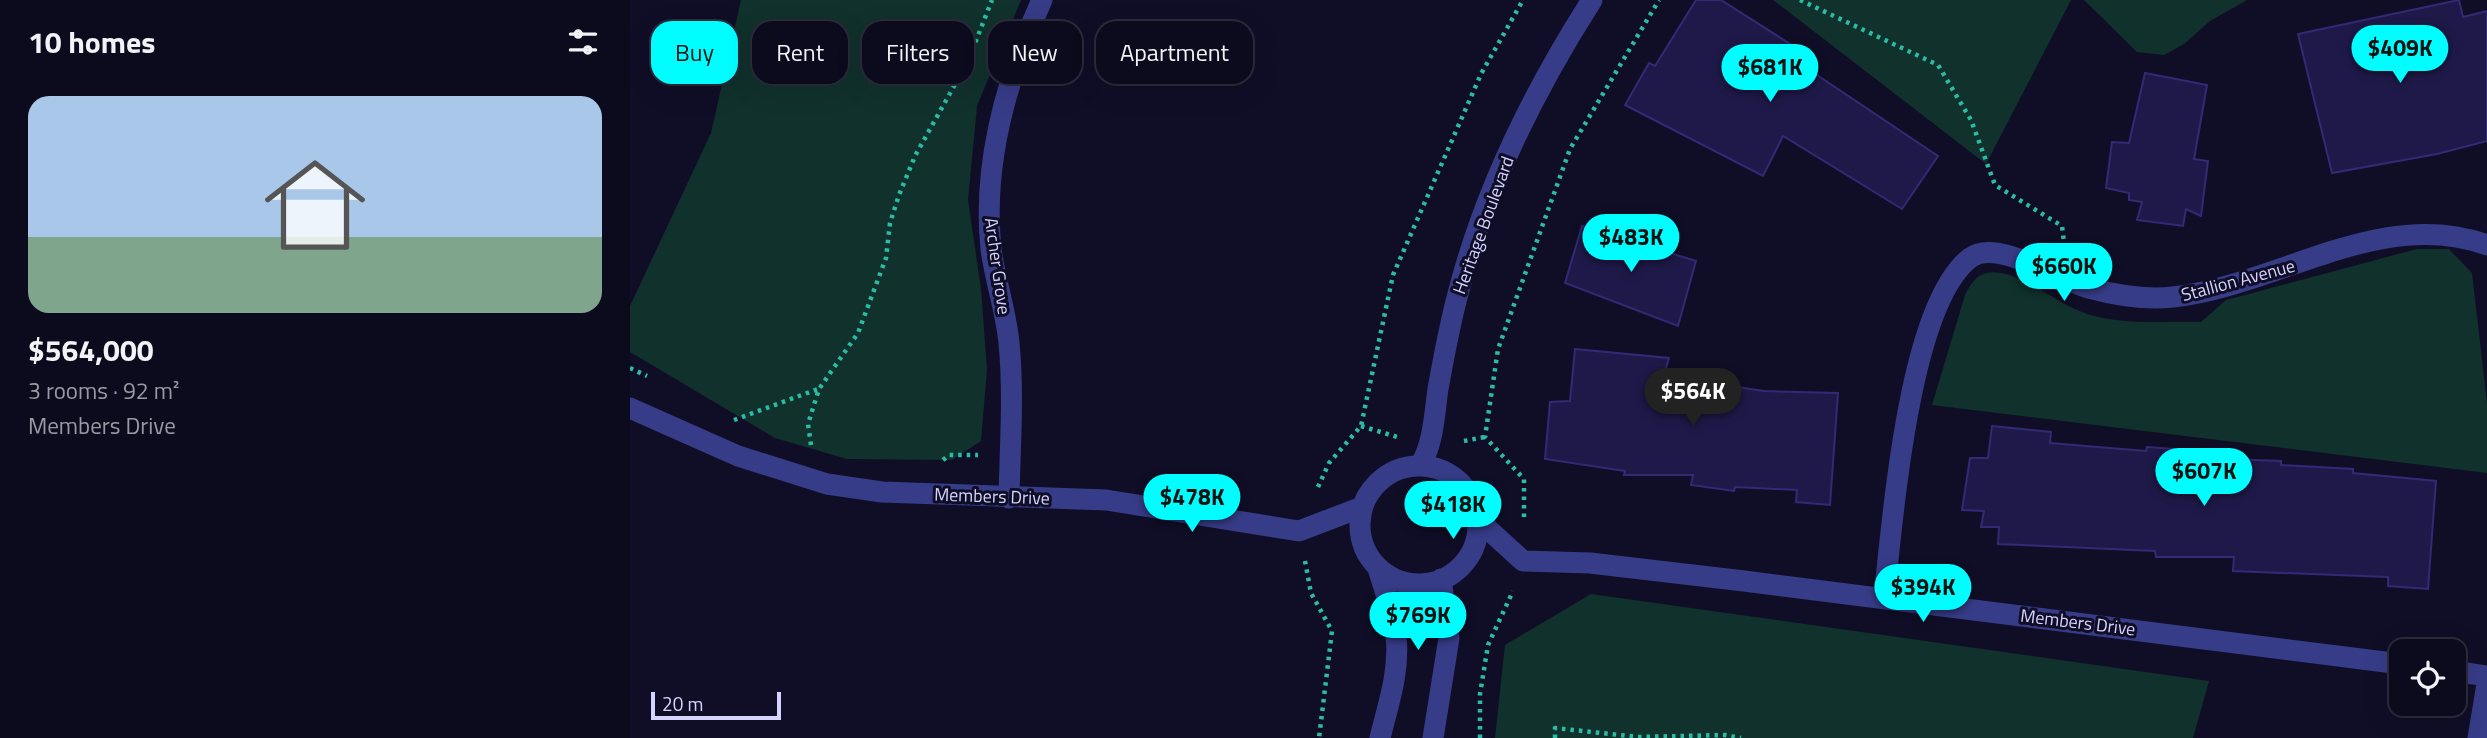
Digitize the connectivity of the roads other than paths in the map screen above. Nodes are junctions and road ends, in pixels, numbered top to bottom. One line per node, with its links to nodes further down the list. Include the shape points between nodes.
1 (1042, 0): 6 (street, Archer Grove, via 1004,101 989,196 991,247 1009,339)
2 (1592, 0): 5 (street, Heritage Boulevard, via 1517,135 1486,206 1458,290 1431,447)
3 (2487, 244): 11 (street, Stallion Avenue, via 2445,235 2386,238 2173,297 2118,294 2070,282 1994,251 1971,257 1947,288 1919,359)
4 (630, 408): 6 (street, Members Drive, via 738,456 827,484 882,492)
5 (1420, 466): 7 (street, via 1385,477 1371,489); 8 (street, via 1454,477 1474,503)
6 (1009, 498): 7 (street, Members Drive, via 1106,500 1299,531)
7 (1362, 507): 9 (street, via 1361,538)
8 (1478, 520): 10 (street, via 1469,556); 11 (street, Members Drive, via 1523,561 1590,563)
9 (1378, 568): 10 (street, via 1405,582); 16 (street, via 1397,647)
10 (1441, 579): 17 (street, via 1449,638)
11 (1884, 597): 12 (street, Members Drive)
12 (2389, 662)
13 (2466, 673): 14 (street)
14 (2487, 676)
15 (2487, 684): 18 (street)
16 (1380, 738)
17 (1433, 738)
18 (2478, 738)

